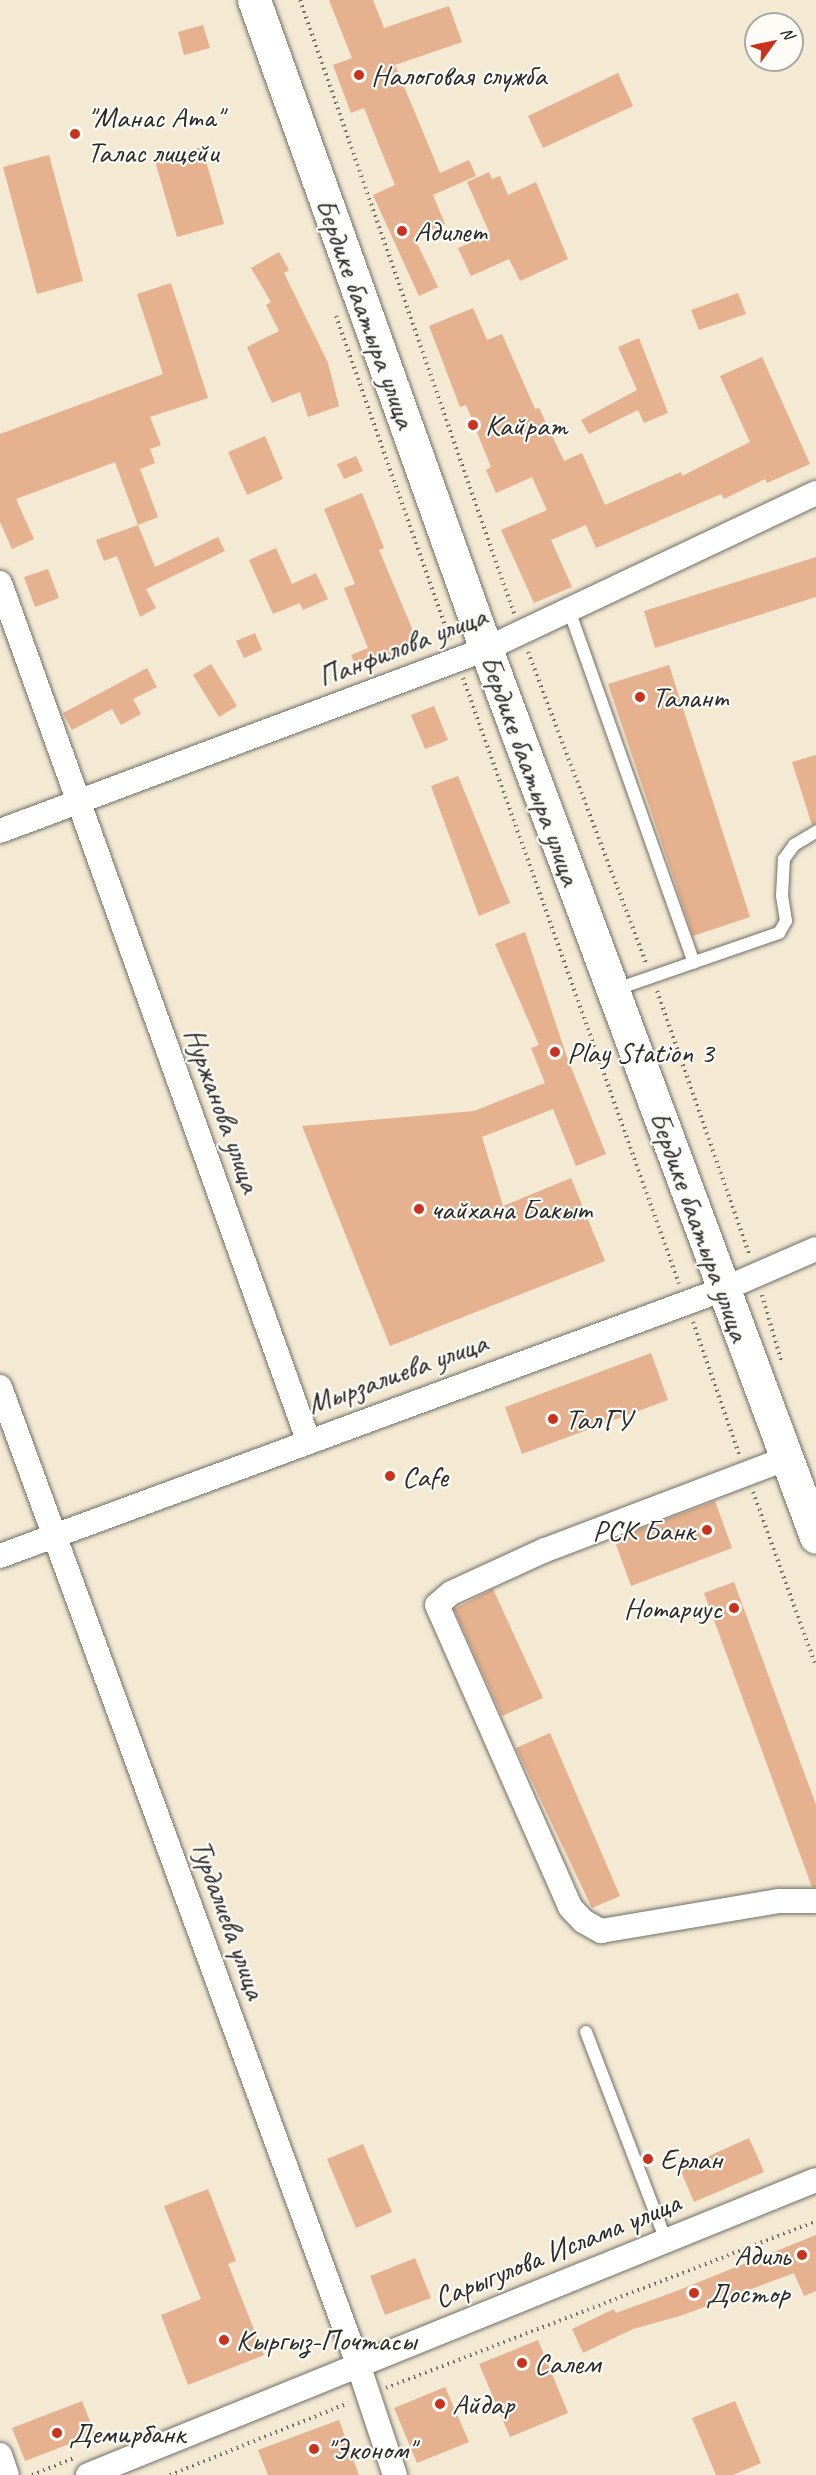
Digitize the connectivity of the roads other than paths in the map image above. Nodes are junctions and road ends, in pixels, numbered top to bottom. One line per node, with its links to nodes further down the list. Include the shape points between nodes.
1 (254, 0): 5 (street, Бердике баатыра улица)
2 (816, 493): 4 (street, Панфилова улица)
3 (0, 583): 6 (street, Нуржанова улица)
4 (569, 610): 5 (street, Панфилова улица); 9 (lane)
5 (471, 654): 6 (street, Панфилова улица); 10 (street, Бердике баатыра улица)
6 (78, 802): 7 (street, Панфилова улица); 14 (street, Нуржанова улица)
7 (0, 831)
8 (816, 832): 9 (lane, via 794,845 784,859 782,896 786,921 779,933)
9 (694, 963): 10 (lane)
10 (612, 990): 12 (street, Бердике баатыра улица)
11 (816, 1249): 12 (street, Мырзалиева улица)
12 (724, 1289): 14 (street, Мырзалиева улица); 15 (street, Бердике баатыра улица)
13 (0, 1387): 16 (street, Турдалиева улица)
14 (308, 1440): 16 (street, Мырзалиева улица)
15 (785, 1459): 17 (street, Бердике баатыра улица); 19 (street, via 545,1550 451,1593 437,1605 570,1907 583,1921 601,1931 779,1901)
16 (55, 1533): 18 (street, Мырзалиева улица); 23 (street, Турдалиева улица)
17 (816, 1537)
18 (0, 1556)
19 (816, 1901)
20 (586, 2032): 22 (lane)
21 (816, 2180): 22 (street, Сарыгулова Ислама улица)
22 (666, 2240): 23 (street, Сарыгулова Ислама улица)
23 (358, 2364): 26 (street, Сарыгулова Ислама улица); 27 (street, Турдалиева улица)
24 (0, 2455): 25 (street)
25 (7, 2475)
26 (88, 2475)
27 (395, 2475)

